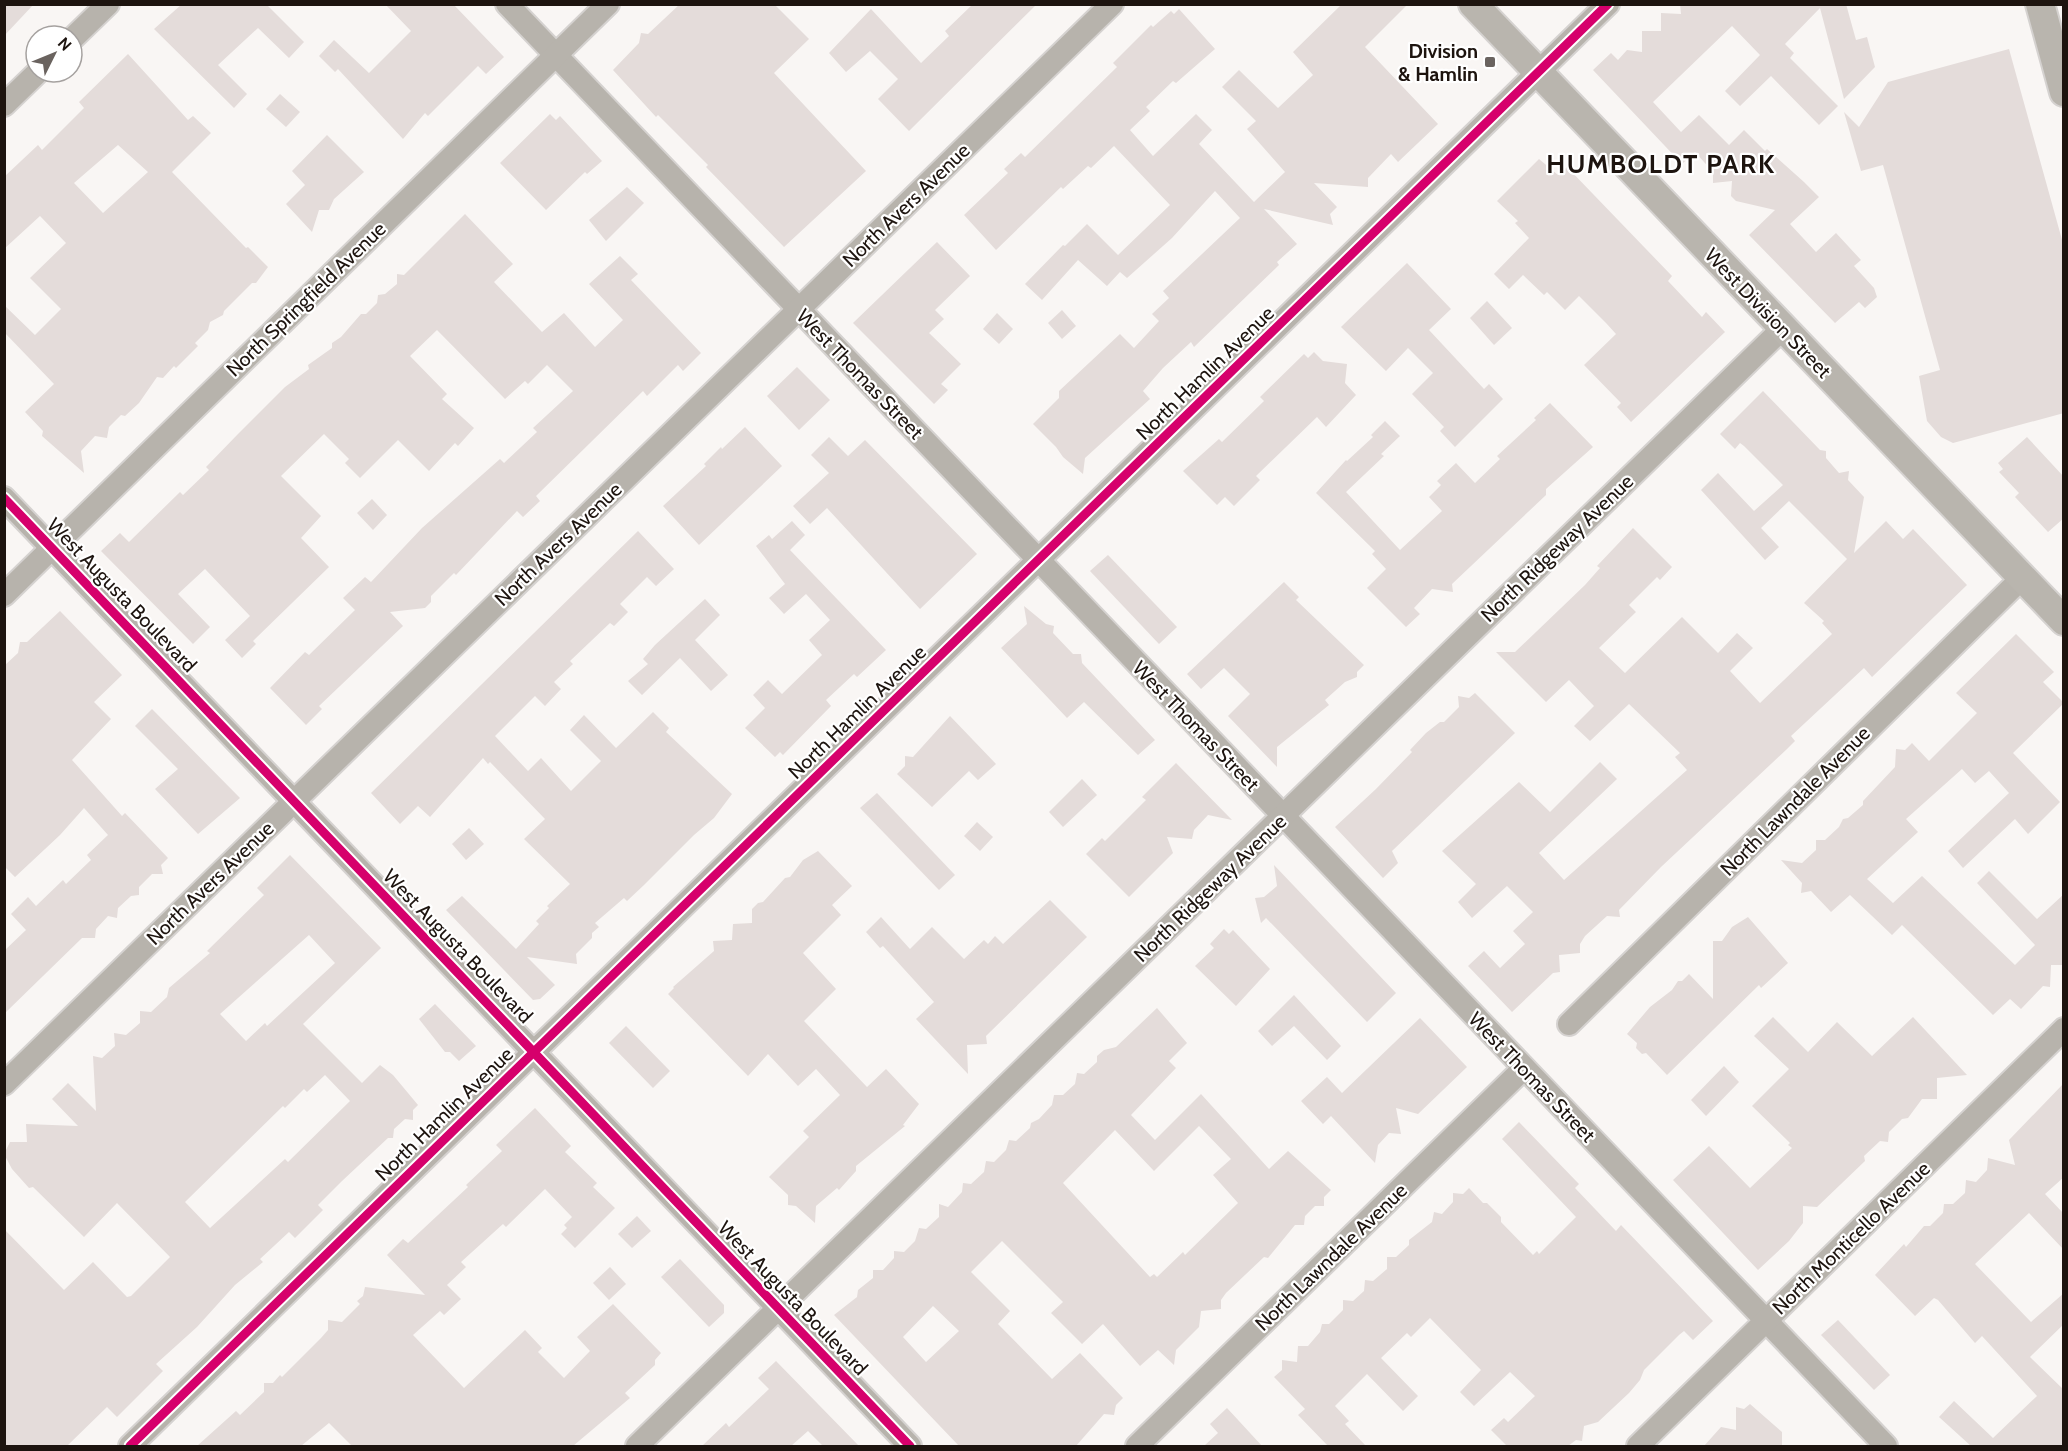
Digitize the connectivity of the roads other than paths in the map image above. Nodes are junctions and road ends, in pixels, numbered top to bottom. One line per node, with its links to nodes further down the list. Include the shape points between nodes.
1 (108, 4): 8 (street)
2 (507, 4): 9 (street, West Thomas Street)
3 (608, 4): 9 (street, North Springfield Avenue)
4 (1112, 4): 14 (street, North Avers Avenue)
5 (1473, 4): 10 (main road, West Division Street)
6 (1608, 4): 10 (street, North Hamlin Avenue)
7 (2040, 4): 12 (main road)
8 (84, 27)
9 (555, 55): 14 (street, West Thomas Street); 17 (street, North Springfield Avenue)
10 (1538, 73): 15 (main road, West Division Street); 18 (street, North Hamlin Avenue)
11 (26, 84): 13 (street)
12 (2064, 92)
13 (4, 105)
14 (798, 310): 18 (street, West Thomas Street); 22 (street, North Avers Avenue)
15 (1782, 329): 19 (main road, West Division Street); 23 (street, North Ridgeway Avenue)
16 (4, 498): 17 (street, West Augusta Boulevard)
17 (52, 548): 20 (street, North Springfield Avenue); 22 (street, West Augusta Boulevard)
18 (1038, 561): 23 (street, West Thomas Street); 26 (street, North Hamlin Avenue)
19 (2022, 578): 21 (main road, West Division Street); 24 (street, North Lawndale Avenue)
20 (4, 595)
21 (2064, 621)
22 (294, 801): 26 (street, West Augusta Boulevard); 28 (street, North Avers Avenue)
23 (1283, 816): 27 (street, West Thomas Street); 29 (street, North Ridgeway Avenue)
24 (1569, 1024)
25 (2064, 1029): 30 (street, North Monticello Avenue)
26 (534, 1052): 29 (street, West Augusta Boulevard); 31 (street, North Hamlin Avenue)
27 (1524, 1068): 30 (street, West Thomas Street); 34 (street, North Lawndale Avenue)
28 (4, 1084)
29 (778, 1309): 32 (street, North Ridgeway Avenue); 33 (street, West Augusta Boulevard)
30 (1766, 1321): 35 (street, North Monticello Avenue); 36 (street, West Thomas Street)
31 (130, 1446)
32 (637, 1446)
33 (910, 1446)
34 (1137, 1446)
35 (1638, 1446)
36 (1886, 1446)

